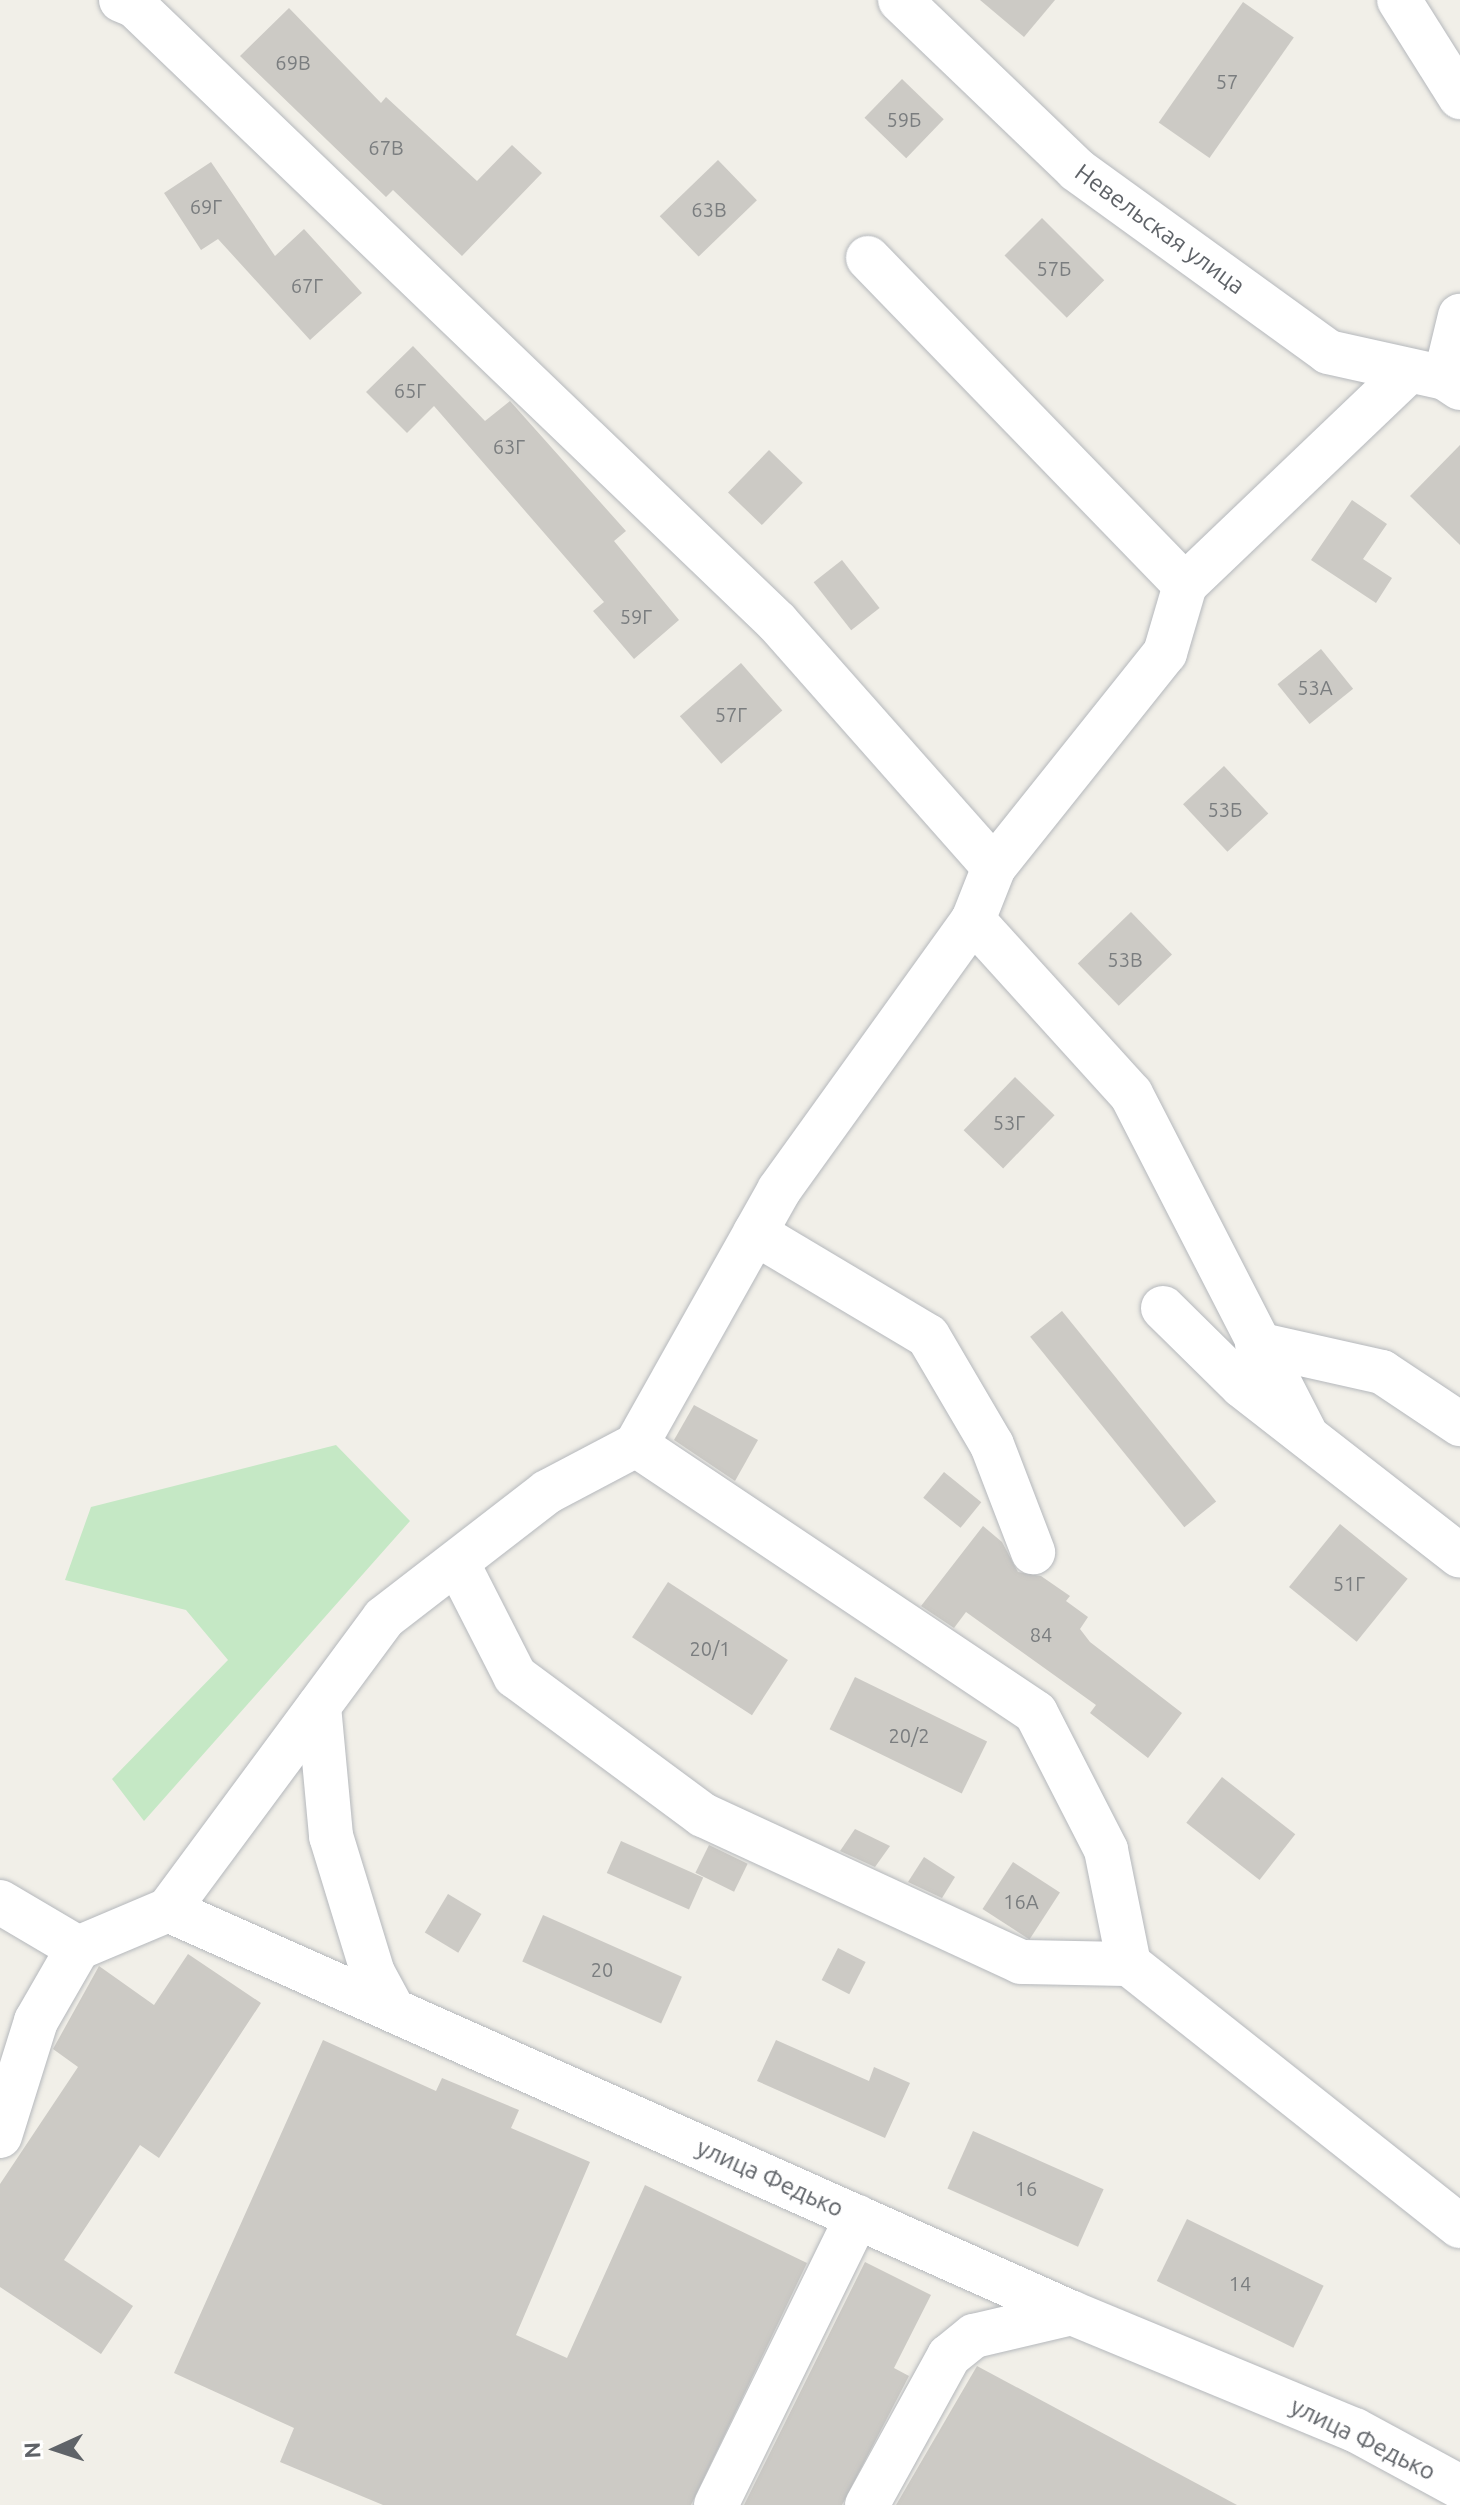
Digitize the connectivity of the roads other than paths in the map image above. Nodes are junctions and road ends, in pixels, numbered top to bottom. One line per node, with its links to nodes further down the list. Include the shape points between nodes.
1 (121, 0): 9 (street, via 135,6 777,622)
2 (900, 0): 7 (street, Невельская улица, via 1090,179 1328,352)
3 (1399, 0): 4 (street)
4 (1460, 97)
5 (868, 258): 8 (street)
6 (1460, 316): 7 (street)
7 (1438, 379): 8 (street)
8 (1185, 585): 9 (street, via 1165,653)
9 (994, 867): 10 (street)
10 (973, 920): 11 (street); 13 (street, via 1131,1094)
11 (755, 1233): 16 (street); 17 (street, via 928,1336 992,1445)
12 (1163, 1308): 15 (street, via 1242,1386)
13 (1257, 1344): 14 (street, via 1382,1372); 15 (street)
14 (1460, 1424)
15 (1304, 1431): 18 (street)
16 (636, 1445): 19 (street, via 547,1492); 24 (street, via 1036,1713 1106,1850)
17 (1033, 1552)
18 (1460, 1556)
19 (458, 1564): 20 (street, via 384,1618); 24 (street, via 515,1676 703,1815 1021,1962)
20 (319, 1706): 22 (street); 25 (street, via 331,1836 373,1973)
21 (0, 1902): 23 (street)
22 (168, 1910): 23 (street); 25 (street, улица Федько)
23 (78, 1948): 26 (street, via 36,2021)
24 (1129, 1964): 28 (street)
25 (393, 2010): 27 (street, улица Федько)
26 (0, 2136)
27 (857, 2217): 29 (street, улица Федько); 31 (street)
28 (1460, 2226)
29 (1072, 2313): 30 (street, улица Федько, via 1355,2430); 32 (street, via 974,2336 949,2356)
30 (1460, 2487)
31 (716, 2505)
32 (867, 2505)

